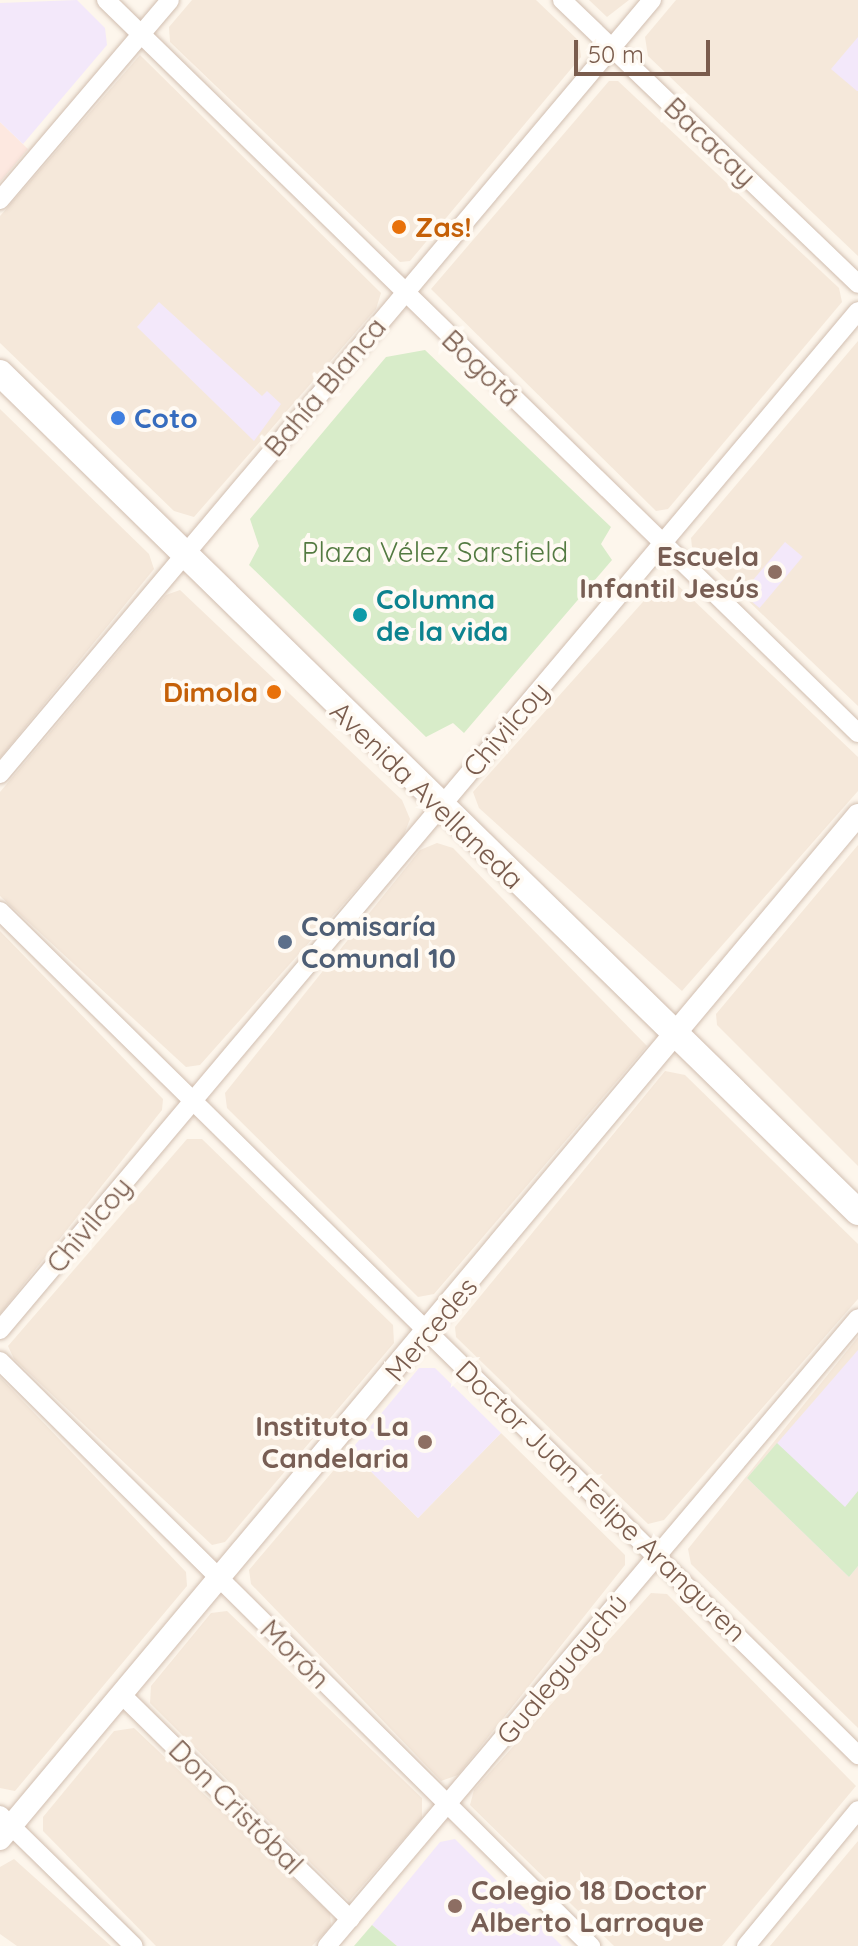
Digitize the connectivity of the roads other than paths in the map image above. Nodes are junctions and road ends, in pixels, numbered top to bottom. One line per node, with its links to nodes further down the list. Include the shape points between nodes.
1 (106, 0): 5 (street, Bogotá)
2 (170, 0): 5 (street)
3 (562, 0): 6 (street, Bacacay)
4 (652, 0): 6 (street, Bahía Blanca)
5 (141, 34): 7 (street); 9 (street, Bogotá)
6 (612, 48): 8 (street, Bacacay); 9 (street, Bahía Blanca)
7 (0, 200)
8 (858, 284)
9 (404, 294): 12 (street, Bogotá); 13 (street, Bahía Blanca)
10 (858, 311): 12 (street, Chivilcoy)
11 (0, 373): 13 (main road, Avenida Avellaneda)
12 (665, 543): 14 (street, Bogotá); 16 (street, Chivilcoy)
13 (183, 555): 15 (street, Bahía Blanca); 16 (main road, Avenida Avellaneda)
14 (858, 733)
15 (0, 774)
16 (439, 807): 19 (main road, Avenida Avellaneda); 20 (street, Chivilcoy)
17 (858, 815): 19 (street, Mercedes)
18 (0, 911): 20 (street, Doctor Juan Felipe Aranguren)
19 (675, 1035): 21 (main road, Avenida Avellaneda); 24 (street, Mercedes)
20 (194, 1101): 23 (street, Chivilcoy); 24 (street, Doctor Juan Felipe Aranguren)
21 (858, 1212)
22 (858, 1318): 26 (street, Gualeguaychú)
23 (0, 1330)
24 (429, 1333): 26 (street, Doctor Juan Felipe Aranguren); 27 (street, Mercedes)
25 (0, 1361): 27 (street, Morón)
26 (658, 1555): 29 (street, Doctor Juan Felipe Aranguren); 30 (street, Gualeguaychú)
27 (219, 1577): 28 (street, Mercedes); 30 (street, Morón)
28 (122, 1695): 32 (street, Mercedes); 33 (street, Don Cristóbal)
29 (858, 1755)
30 (448, 1806): 33 (street, Gualeguaychú); 36 (street, Morón)
31 (858, 1810): 37 (street)
32 (4, 1827): 34 (street)
33 (350, 1919): 35 (street, Gualeguaychú)
34 (134, 1946)
35 (327, 1946)
36 (591, 1946)
37 (746, 1946)

